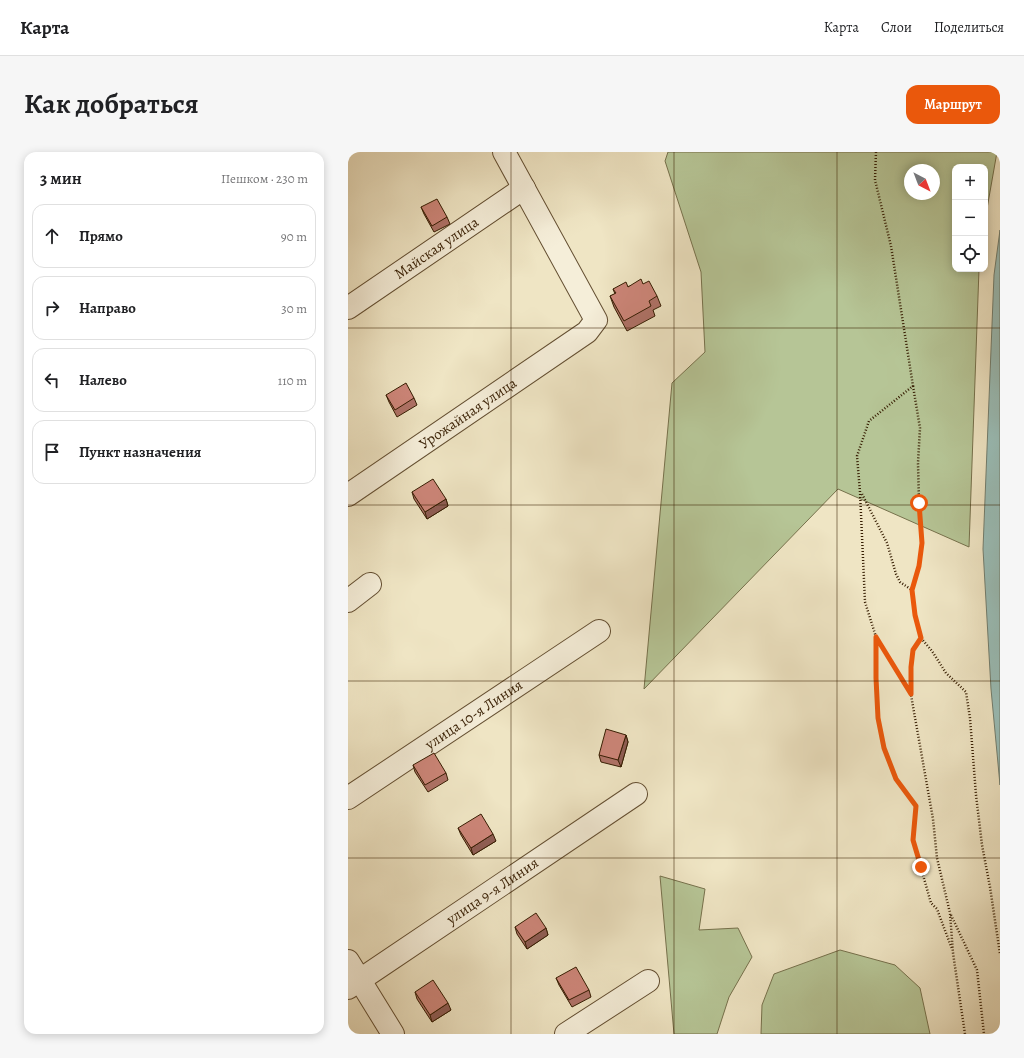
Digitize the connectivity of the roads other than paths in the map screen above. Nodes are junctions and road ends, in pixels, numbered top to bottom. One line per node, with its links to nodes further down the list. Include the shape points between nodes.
1 (504, 152): 2 (street)
2 (524, 188): 3 (street, Майская улица); 4 (street, Урожайная улица, via 596,320 587,332)
3 (348, 308)
4 (348, 495)
5 (370, 584): 6 (street)
6 (348, 601)
7 (599, 631): 9 (street, улица 10-я Линия)
8 (636, 794): 12 (street, улица 9-я Линия)
9 (348, 798)
10 (348, 961): 12 (street)
11 (648, 981): 14 (street)
12 (354, 984): 13 (street)
13 (392, 1034)
14 (566, 1034)

